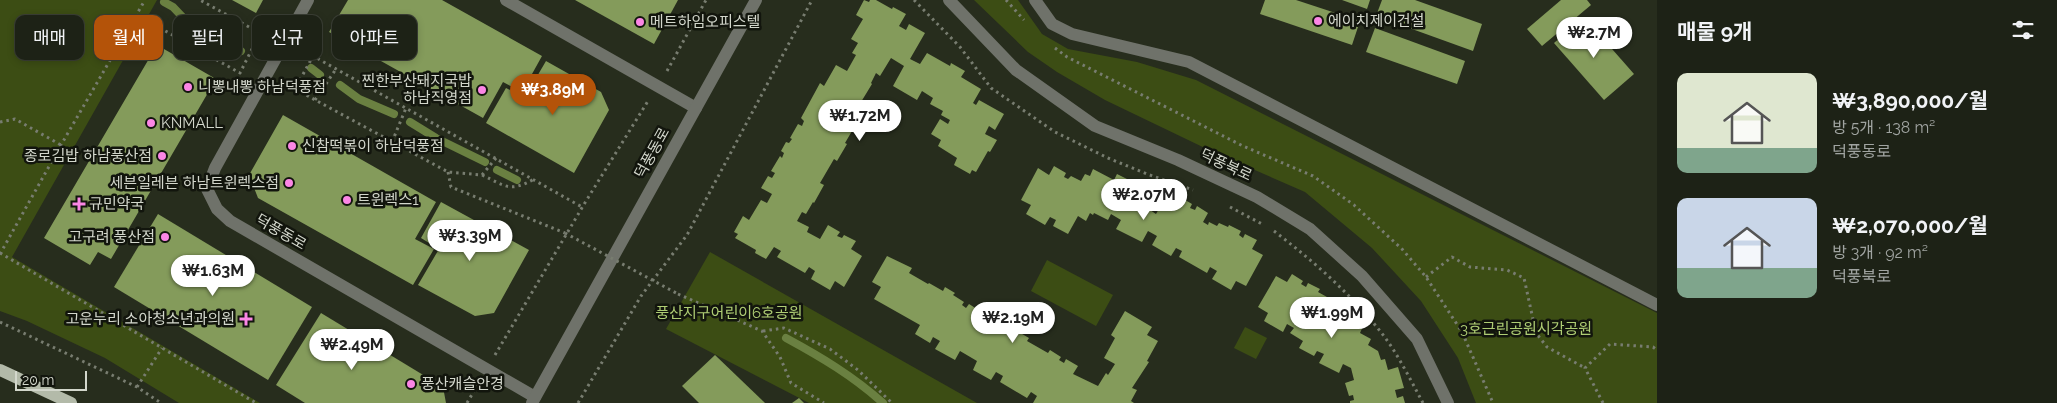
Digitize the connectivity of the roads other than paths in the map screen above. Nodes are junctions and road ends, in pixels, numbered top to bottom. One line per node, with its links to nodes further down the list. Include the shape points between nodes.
1 (308, 0): 9 (street, 덕풍동로, via 215,168 208,189 217,209 230,221 487,369)
2 (506, 0): 6 (street)
3 (756, 0): 6 (street, 덕풍동로)
4 (950, 0): 11 (street, 덕풍북로, via 1016,70 1095,126 1257,197 1310,230 1362,276 1417,338)
5 (1034, 0): 7 (street, via 1052,24 1072,34 1189,62)
6 (696, 108): 9 (street, 덕풍동로)
7 (1657, 305)
8 (0, 370): 10 (main road)
9 (534, 400)
10 (71, 403)
11 (1448, 403)

